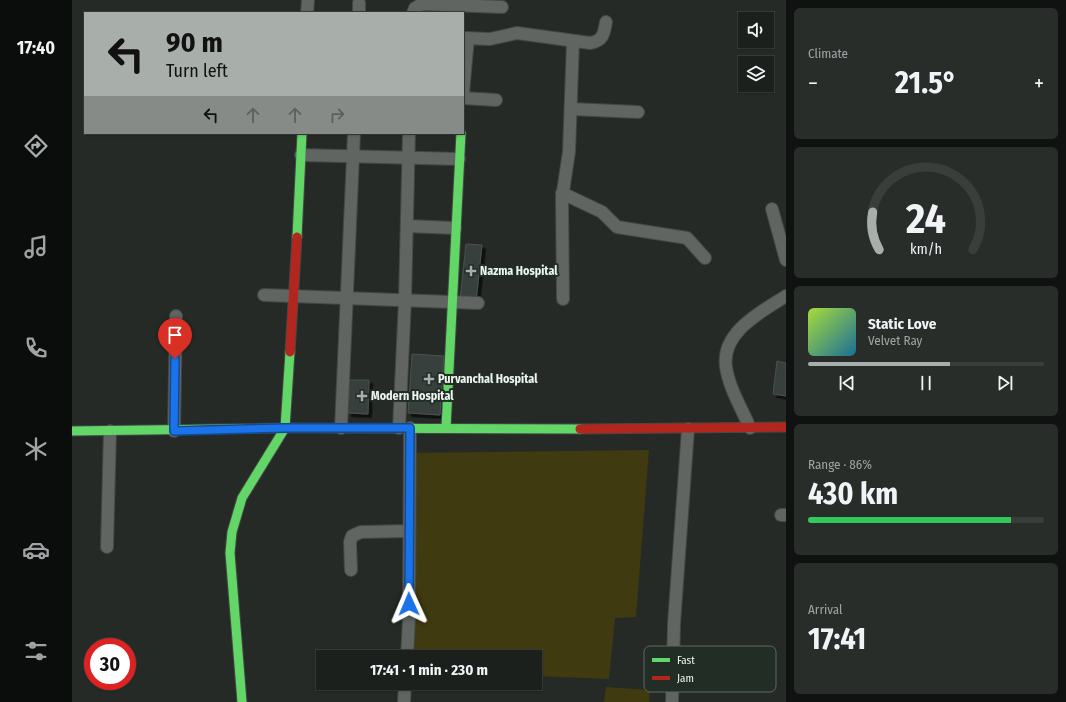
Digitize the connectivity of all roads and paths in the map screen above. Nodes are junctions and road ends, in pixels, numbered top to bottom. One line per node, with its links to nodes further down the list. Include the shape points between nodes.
1 (308, 0): 5 (street)
2 (457, 3): 3 (street, via 422,4); 4 (street)
3 (412, 7)
4 (502, 7)
5 (308, 12)
6 (606, 22): 8 (street, via 604,36 600,41)
7 (465, 38): 8 (street, via 490,39 517,33); 9 (street)
8 (573, 41): 12 (street)
9 (464, 66)
10 (464, 98): 11 (street)
11 (496, 100)
12 (571, 109): 13 (street); 22 (street, via 570,152)
13 (638, 112)
14 (302, 134): 18 (main road)
15 (354, 134): 19 (street)
16 (409, 134): 20 (street)
17 (461, 134): 21 (main road)
18 (301, 155): 19 (street); 29 (main road)
19 (353, 156): 20 (street); 31 (street)
20 (408, 158): 21 (street); 24 (street)
21 (459, 160): 25 (main road)
22 (562, 193): 26 (street, via 602,212 617,227 687,238); 32 (street)
23 (772, 209): 27 (street)
24 (407, 226): 25 (street); 33 (street)
25 (455, 228): 34 (main road)
26 (705, 258)
27 (786, 260)
28 (264, 295): 29 (street)
29 (294, 296): 31 (street); 37 (main road)
30 (786, 296): 41 (street, via 750,320 728,344 726,368)
31 (347, 297): 33 (street); 38 (street)
32 (562, 299)
33 (406, 300): 34 (street); 39 (street)
34 (451, 301): 35 (street); 40 (main road)
35 (478, 303)
36 (176, 316): 46 (street)
37 (285, 428): 38 (main road); 46 (main road); 54 (main road, via 242,498 232,532 230,553)
38 (341, 428): 39 (main road)
39 (405, 428): 40 (main road); 47 (street)
40 (446, 428): 43 (main road)
41 (750, 428): 42 (main road); 43 (main road)
42 (786, 428)
43 (688, 429): 50 (street)
44 (72, 431): 45 (main road)
45 (110, 431): 46 (main road); 48 (street)
46 (174, 431)
47 (409, 531): 49 (street, via 361,532 352,536); 51 (street)
48 (107, 547)
49 (351, 570)
50 (673, 646)
51 (407, 650)
52 (405, 690): 55 (street)
53 (672, 692): 56 (street)
54 (242, 702)
55 (404, 702)
56 (672, 702)

